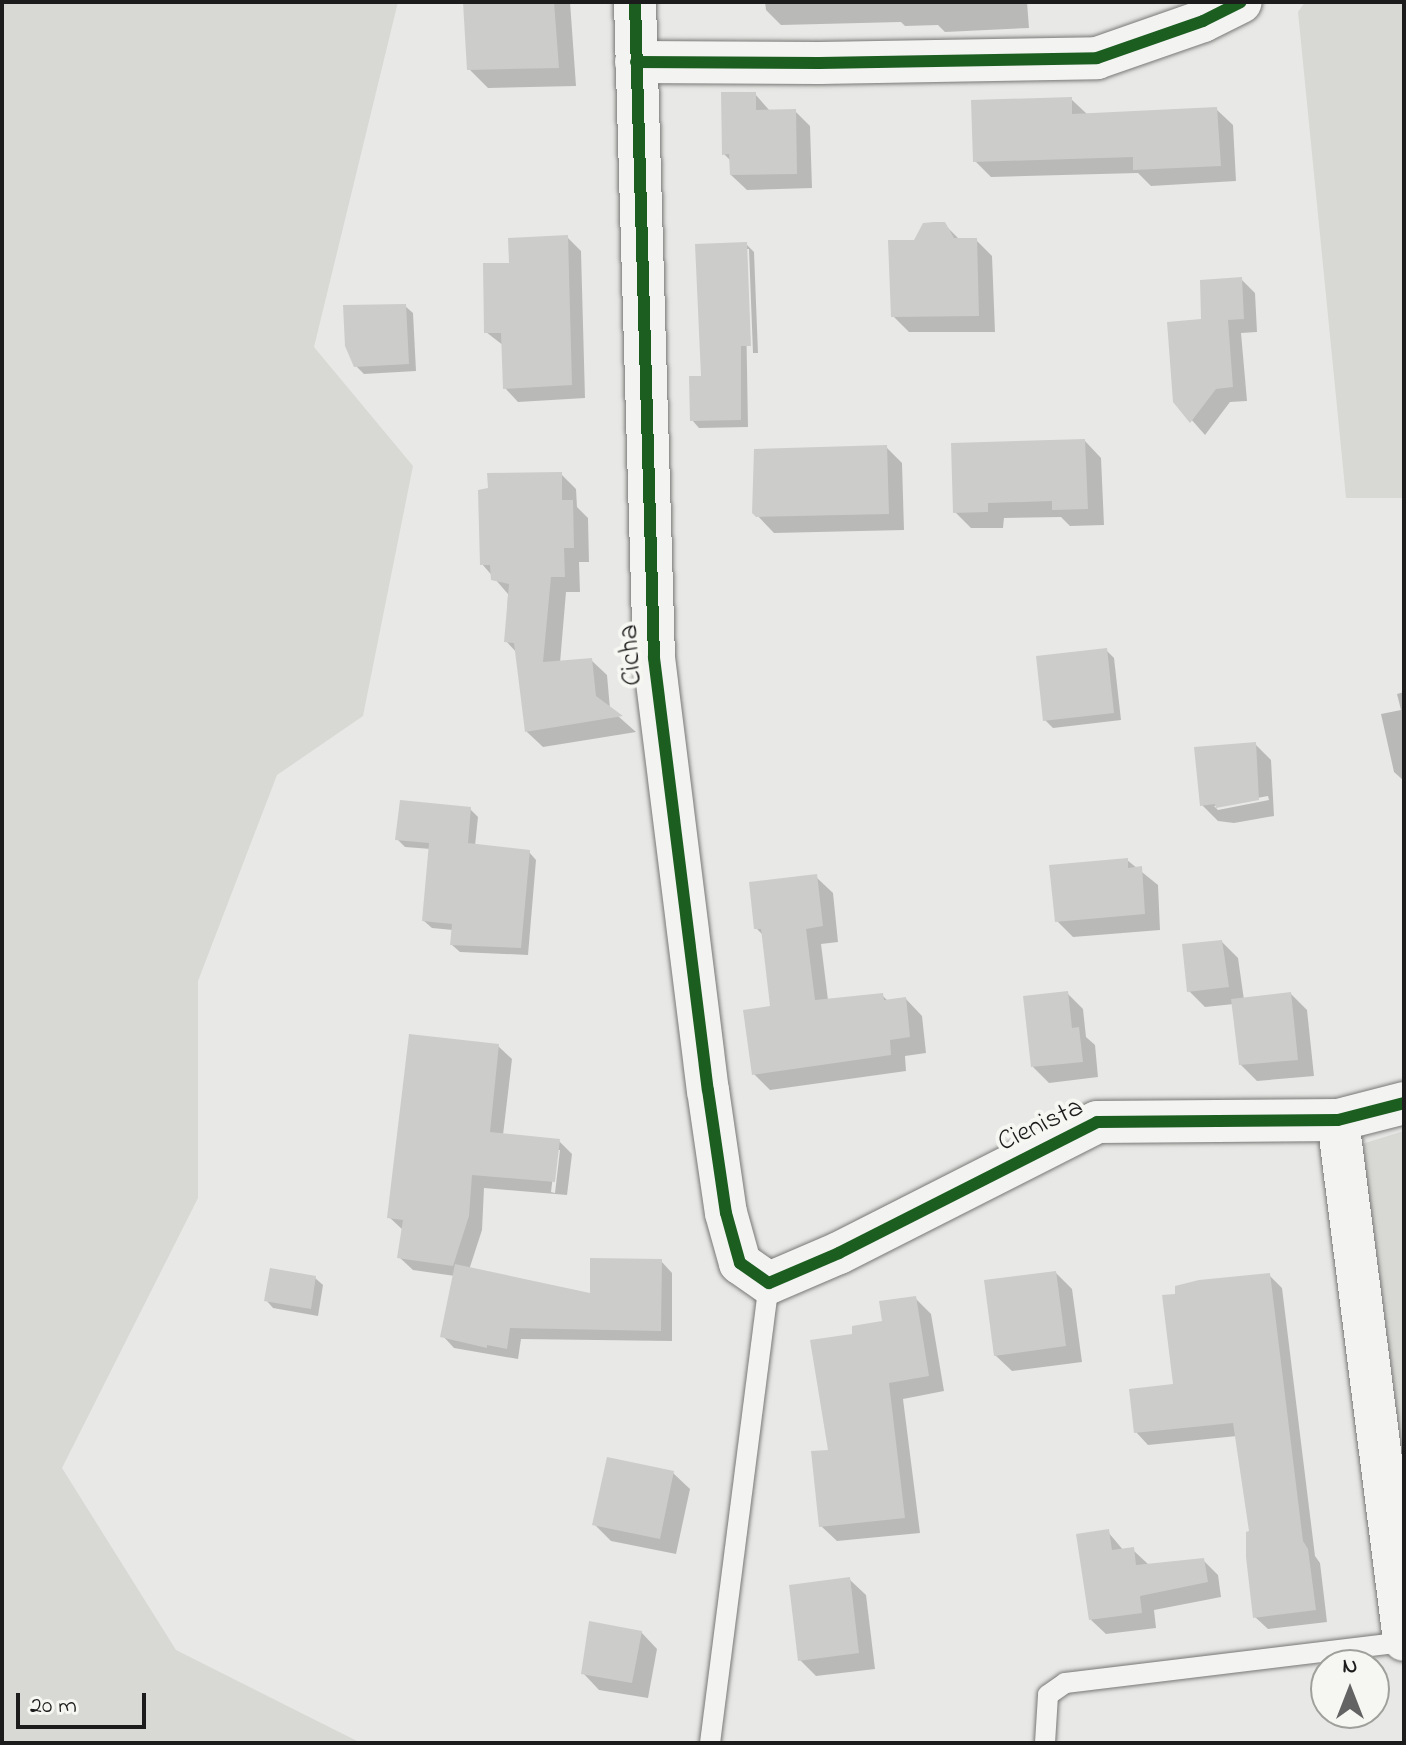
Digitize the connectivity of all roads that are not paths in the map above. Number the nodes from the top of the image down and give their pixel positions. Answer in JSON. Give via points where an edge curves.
{"nodes":[{"id":1,"x":635,"y":2,"type":"edge"},
{"id":2,"x":1241,"y":2,"type":"edge"},
{"id":3,"x":636,"y":62,"type":"junction"},
{"id":4,"x":1404,"y":1103,"type":"edge"},
{"id":5,"x":1338,"y":1120,"type":"junction"},
{"id":6,"x":769,"y":1283,"type":"junction"},
{"id":7,"x":1404,"y":1641,"type":"edge"},
{"id":8,"x":710,"y":1743,"type":"edge"},
{"id":9,"x":1045,"y":1743,"type":"edge"}],
"edges":[{"from":1,"to":3,"type":"street","name":"Cicha"},
{"from":2,"to":3,"type":"street","via":[[1097,58]]},
{"from":3,"to":6,"type":"street","name":"Cicha","via":[[654,658],[726,1213],[740,1263]]},
{"from":4,"to":5,"type":"street","name":"Cienista"},
{"from":5,"to":6,"type":"street","name":"Cienista","via":[[1097,1122]]},
{"from":5,"to":7,"type":"street"},
{"from":6,"to":8,"type":"lane"},
{"from":7,"to":9,"type":"lane","via":[[1065,1683],[1048,1695]]}]}
